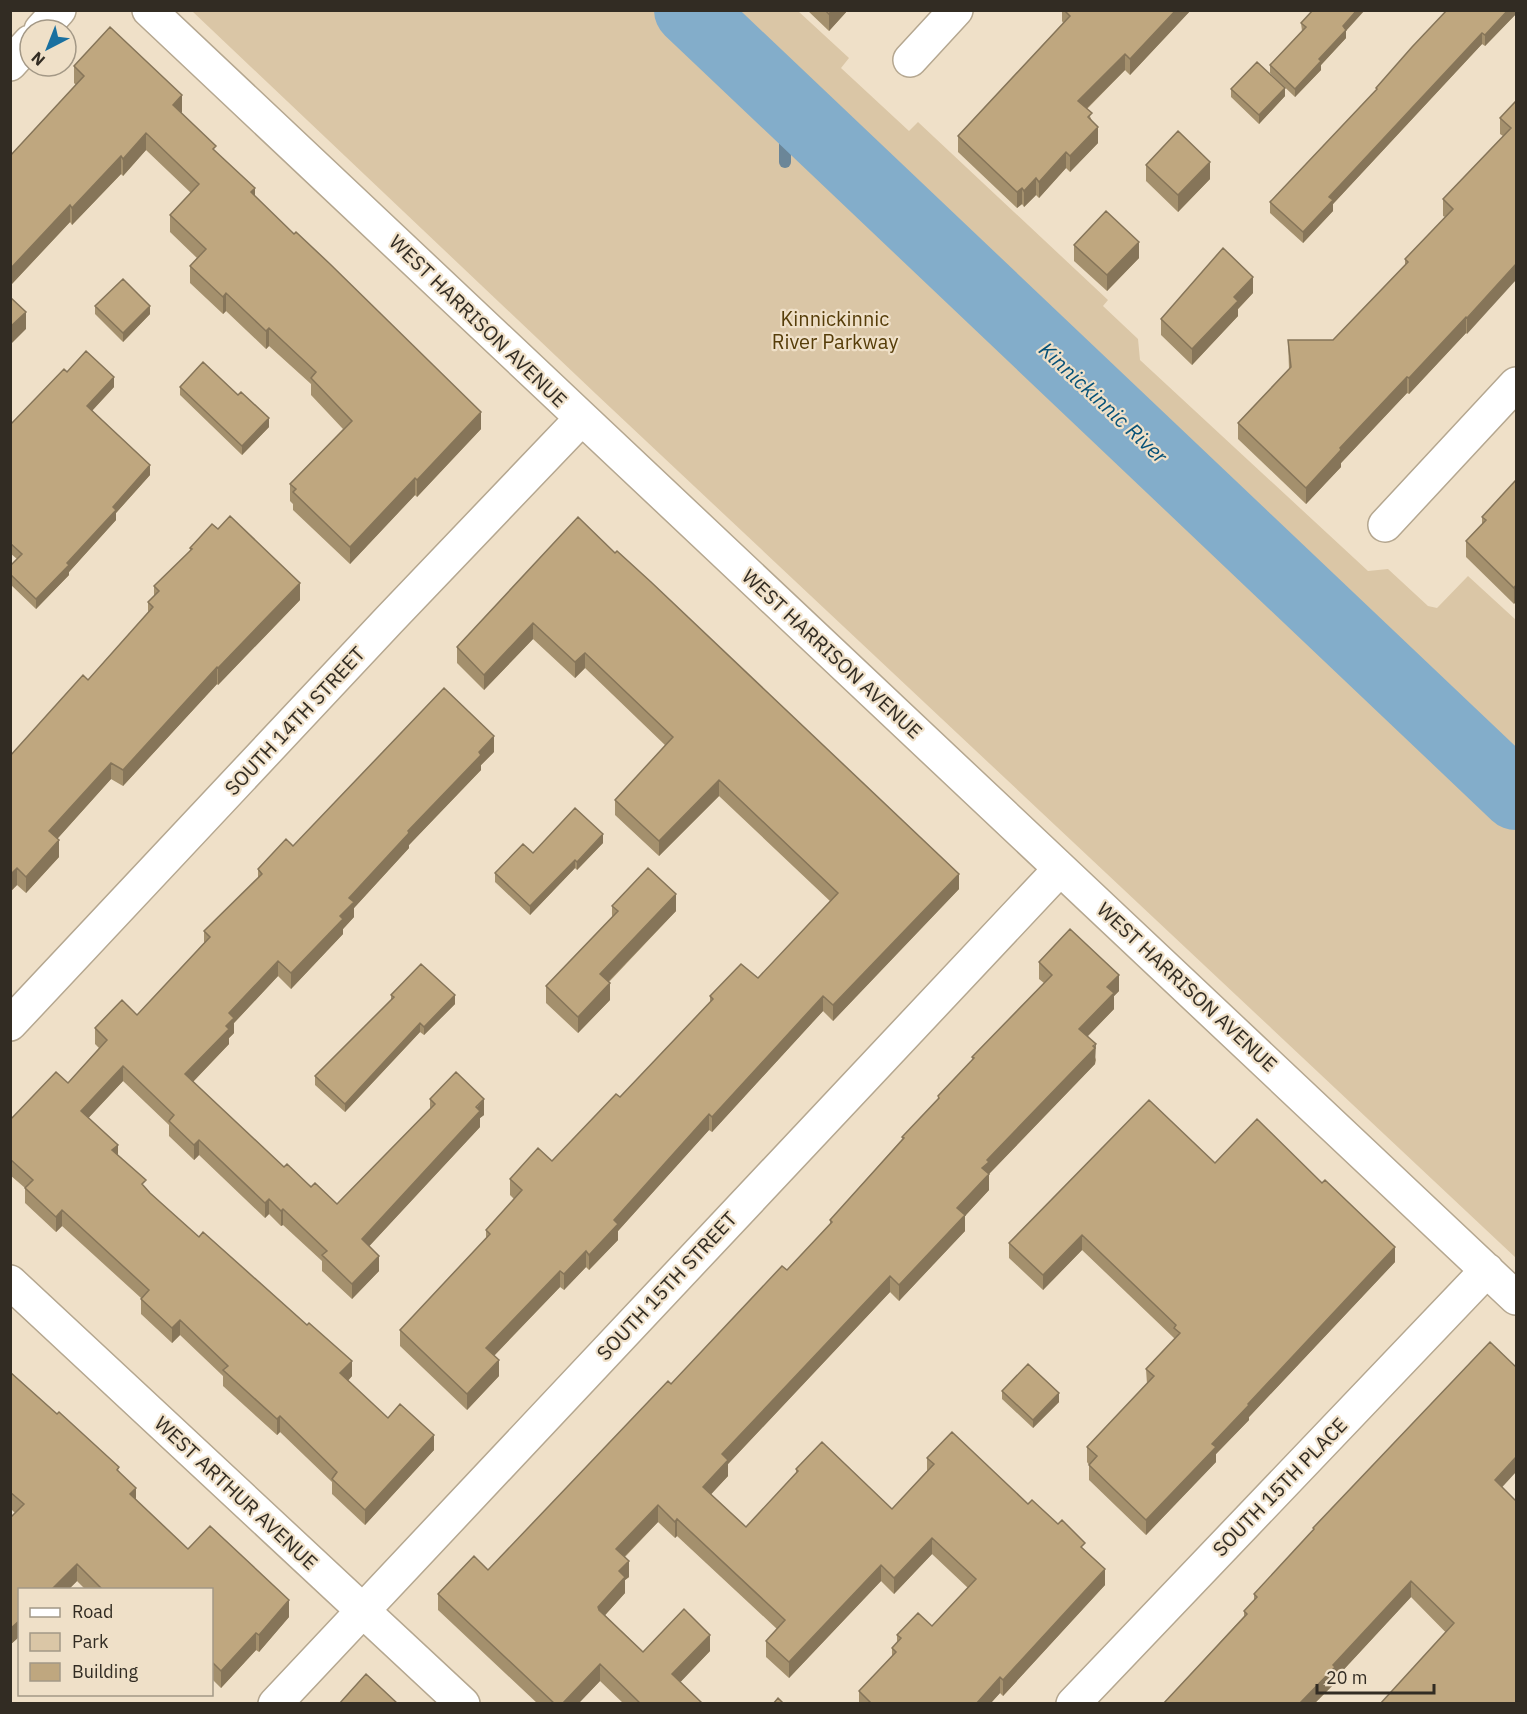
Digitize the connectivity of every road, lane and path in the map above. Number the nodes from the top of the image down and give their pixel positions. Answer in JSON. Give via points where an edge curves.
{"nodes":[{"id":1,"x":148,"y":10,"type":"edge"},
{"id":2,"x":956,"y":10,"type":"edge"},
{"id":3,"x":910,"y":60,"type":"dead end"},
{"id":4,"x":1516,"y":384,"type":"edge"},
{"id":5,"x":581,"y":419,"type":"junction"},
{"id":6,"x":1385,"y":525,"type":"dead end"},
{"id":7,"x":1060,"y":869,"type":"junction"},
{"id":8,"x":10,"y":1024,"type":"edge"},
{"id":9,"x":1487,"y":1270,"type":"junction"},
{"id":10,"x":10,"y":1282,"type":"edge"},
{"id":11,"x":1516,"y":1298,"type":"edge"},
{"id":12,"x":362,"y":1611,"type":"junction"},
{"id":13,"x":275,"y":1704,"type":"edge"},
{"id":14,"x":463,"y":1704,"type":"edge"},
{"id":15,"x":1073,"y":1704,"type":"edge"}],
"edges":[{"from":1,"to":5,"type":"street","name":"WEST HARRISON AVENUE"},
{"from":2,"to":3,"type":"street"},
{"from":4,"to":6,"type":"street"},
{"from":5,"to":7,"type":"street","name":"WEST HARRISON AVENUE"},
{"from":5,"to":8,"type":"street","name":"SOUTH 14TH STREET"},
{"from":7,"to":9,"type":"street","name":"WEST HARRISON AVENUE"},
{"from":7,"to":12,"type":"street","name":"SOUTH 15TH STREET"},
{"from":9,"to":11,"type":"street","name":"WEST HARRISON AVENUE"},
{"from":9,"to":15,"type":"street","name":"SOUTH 15TH PLACE"},
{"from":10,"to":12,"type":"street","name":"WEST ARTHUR AVENUE"},
{"from":12,"to":13,"type":"street","name":"SOUTH 15TH STREET"},
{"from":12,"to":14,"type":"street","name":"WEST ARTHUR AVENUE"}]}
